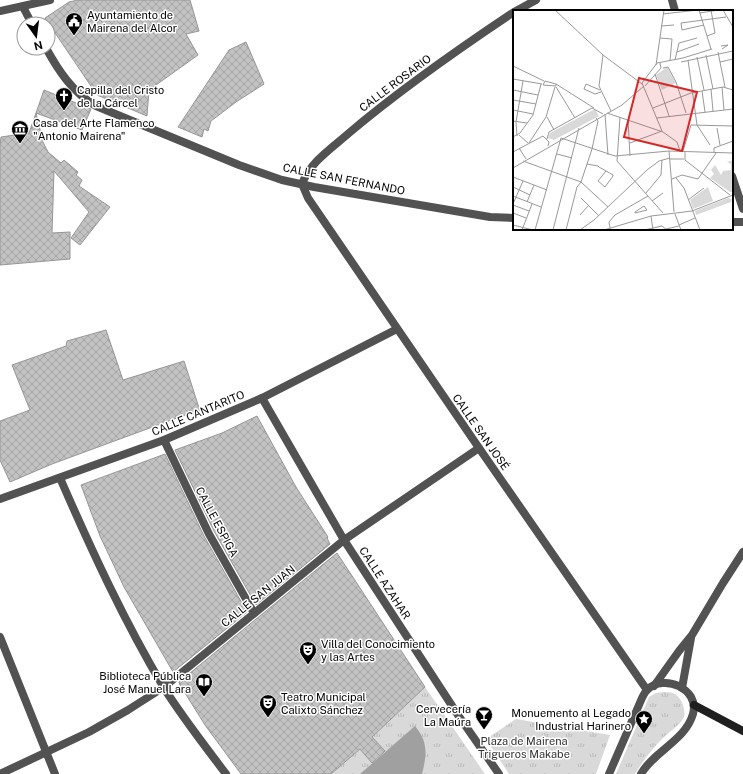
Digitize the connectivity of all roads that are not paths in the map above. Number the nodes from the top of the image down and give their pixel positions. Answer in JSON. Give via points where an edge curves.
{"nodes":[{"id":1,"x":50,"y":0,"type":"edge"},
{"id":2,"x":536,"y":0,"type":"edge"},
{"id":3,"x":672,"y":0,"type":"edge"},
{"id":4,"x":23,"y":7,"type":"junction"},
{"id":5,"x":518,"y":10,"type":"edge"},
{"id":6,"x":675,"y":10,"type":"edge"},
{"id":7,"x":0,"y":11,"type":"edge"},
{"id":8,"x":513,"y":13,"type":"edge"},
{"id":9,"x":28,"y":16,"type":"edge"},
{"id":10,"x":51,"y":56,"type":"edge"},
{"id":11,"x":733,"y":179,"type":"edge"},
{"id":12,"x":302,"y":184,"type":"junction"},
{"id":13,"x":743,"y":209,"type":"edge"},
{"id":14,"x":513,"y":218,"type":"edge"},
{"id":15,"x":397,"y":329,"type":"junction"},
{"id":16,"x":262,"y":398,"type":"junction"},
{"id":17,"x":164,"y":440,"type":"junction"},
{"id":18,"x":479,"y":448,"type":"junction"},
{"id":19,"x":60,"y":478,"type":"junction"},
{"id":20,"x":0,"y":499,"type":"edge"},
{"id":21,"x":344,"y":540,"type":"junction"},
{"id":22,"x":743,"y":552,"type":"edge"},
{"id":23,"x":254,"y":613,"type":"junction"},
{"id":24,"x":692,"y":635,"type":"junction"},
{"id":25,"x":0,"y":637,"type":"edge"},
{"id":26,"x":164,"y":687,"type":"junction"},
{"id":27,"x":650,"y":688,"type":"junction"},
{"id":28,"x":682,"y":688,"type":"junction"},
{"id":29,"x":694,"y":705,"type":"junction"},
{"id":30,"x":743,"y":731,"type":"edge"},
{"id":31,"x":46,"y":752,"type":"junction"},
{"id":32,"x":0,"y":774,"type":"edge"},
{"id":33,"x":55,"y":774,"type":"edge"},
{"id":34,"x":226,"y":774,"type":"edge"},
{"id":35,"x":498,"y":774,"type":"edge"},
{"id":36,"x":609,"y":774,"type":"edge"},
{"id":37,"x":641,"y":774,"type":"edge"}],
"edges":[{"from":1,"to":4,"type":"street"},
{"from":2,"to":5,"type":"street","name":"CALLE ROSARIO"},
{"from":3,"to":6,"type":"street"},
{"from":4,"to":7,"type":"street"},
{"from":4,"to":9,"type":"street"},
{"from":8,"to":12,"type":"street","name":"CALLE ROSARIO","via":[[374,112],[310,168]]},
{"from":10,"to":12,"type":"street","name":"CALLE SAN FERNANDO","via":[[77,93],[96,106],[239,165]]},
{"from":11,"to":13,"type":"street"},
{"from":12,"to":14,"type":"street","name":"CALLE SAN FERNANDO","via":[[490,217]]},
{"from":12,"to":15,"type":"street","name":"CALLE SAN JOSÉ","via":[[308,198]]},
{"from":15,"to":16,"type":"street","name":"CALLE CANTARITO"},
{"from":15,"to":18,"type":"street","name":"CALLE SAN JOSÉ"},
{"from":16,"to":17,"type":"street","name":"CALLE CANTARITO"},
{"from":16,"to":21,"type":"street","name":"CALLE AZAHAR"},
{"from":17,"to":19,"type":"street","name":"CALLE CANTARITO"},
{"from":17,"to":23,"type":"street","name":"CALLE ESPIGA","via":[[209,534]]},
{"from":18,"to":21,"type":"street","name":"CALLE SAN JUAN"},
{"from":18,"to":27,"type":"street","name":"CALLE SAN JOSÉ"},
{"from":19,"to":20,"type":"street","name":"CALLE CANTARITO"},
{"from":19,"to":26,"type":"street","via":[[93,554]]},
{"from":21,"to":23,"type":"street","name":"CALLE SAN JUAN"},
{"from":21,"to":35,"type":"street","name":"CALLE AZAHAR"},
{"from":22,"to":24,"type":"street"},
{"from":23,"to":26,"type":"street","name":"CALLE SAN JUAN"},
{"from":24,"to":27,"type":"street"},
{"from":24,"to":28,"type":"street"},
{"from":25,"to":31,"type":"street"},
{"from":26,"to":31,"type":"street","name":"CALLE SAN JUAN","via":[[89,732]]},
{"from":26,"to":34,"type":"street"},
{"from":27,"to":28,"type":"street","via":[[666,683]]},
{"from":27,"to":36,"type":"street","via":[[642,698]]},
{"from":28,"to":29,"type":"street","via":[[688,692]]},
{"from":29,"to":30,"type":"main road"},
{"from":29,"to":37,"type":"street","via":[[684,731],[650,761]]},
{"from":31,"to":32,"type":"street","name":"CALLE SAN JUAN"},
{"from":31,"to":33,"type":"street"}]}
